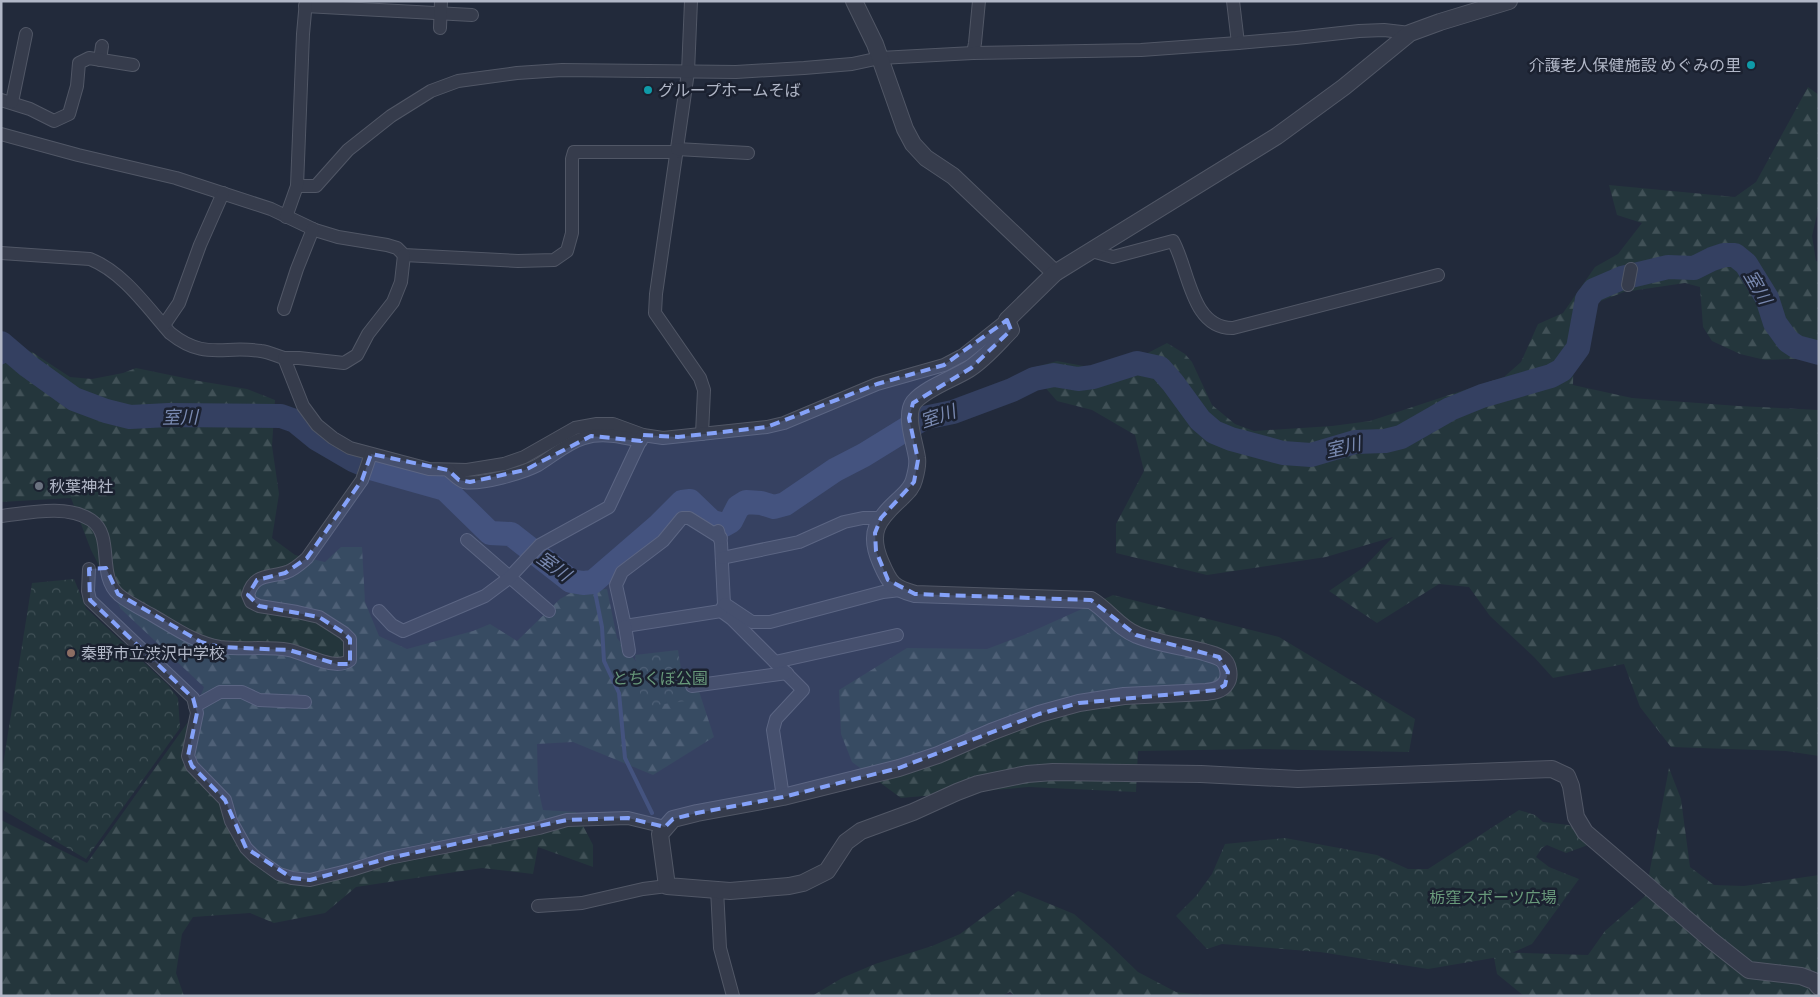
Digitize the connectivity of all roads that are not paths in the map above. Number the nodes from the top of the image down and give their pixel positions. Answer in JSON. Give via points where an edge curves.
{"nodes":[{"id":1,"x":691,"y":1,"type":"edge"},
{"id":2,"x":854,"y":1,"type":"edge"},
{"id":3,"x":979,"y":1,"type":"edge"},
{"id":4,"x":1233,"y":1,"type":"edge"},
{"id":5,"x":1509,"y":1,"type":"edge"},
{"id":6,"x":306,"y":4,"type":"edge"},
{"id":7,"x":1489,"y":4,"type":"edge"},
{"id":8,"x":441,"y":7,"type":"edge"},
{"id":9,"x":472,"y":15,"type":"dead end"},
{"id":10,"x":440,"y":28,"type":"dead end"},
{"id":11,"x":1410,"y":33,"type":"junction"},
{"id":12,"x":26,"y":34,"type":"dead end"},
{"id":13,"x":1238,"y":43,"type":"junction"},
{"id":14,"x":102,"y":46,"type":"dead end"},
{"id":15,"x":973,"y":53,"type":"junction"},
{"id":16,"x":880,"y":58,"type":"junction"},
{"id":17,"x":100,"y":60,"type":"junction"},
{"id":18,"x":133,"y":65,"type":"dead end"},
{"id":19,"x":688,"y":72,"type":"junction"},
{"id":20,"x":7,"y":101,"type":"edge"},
{"id":21,"x":1,"y":134,"type":"edge"},
{"id":22,"x":677,"y":150,"type":"junction"},
{"id":23,"x":748,"y":153,"type":"dead end"},
{"id":24,"x":297,"y":186,"type":"junction"},
{"id":25,"x":223,"y":193,"type":"junction"},
{"id":26,"x":286,"y":217,"type":"junction"},
{"id":27,"x":313,"y":229,"type":"junction"},
{"id":28,"x":1092,"y":251,"type":"junction"},
{"id":29,"x":1,"y":253,"type":"edge"},
{"id":30,"x":404,"y":255,"type":"junction"},
{"id":31,"x":1631,"y":269,"type":"dead end"},
{"id":32,"x":1055,"y":273,"type":"junction"},
{"id":33,"x":1438,"y":276,"type":"dead end"},
{"id":34,"x":1628,"y":285,"type":"dead end"},
{"id":35,"x":284,"y":309,"type":"dead end"},
{"id":36,"x":1007,"y":320,"type":"junction"},
{"id":37,"x":164,"y":325,"type":"junction"},
{"id":38,"x":284,"y":358,"type":"junction"},
{"id":39,"x":702,"y":434,"type":"junction"},
{"id":40,"x":642,"y":438,"type":"junction"},
{"id":41,"x":370,"y":457,"type":"junction"},
{"id":42,"x":1,"y":516,"type":"edge"},
{"id":43,"x":881,"y":518,"type":"junction"},
{"id":44,"x":467,"y":540,"type":"dead end"},
{"id":45,"x":722,"y":558,"type":"junction"},
{"id":46,"x":106,"y":568,"type":"junction"},
{"id":47,"x":509,"y":578,"type":"junction"},
{"id":48,"x":900,"y":590,"type":"junction"},
{"id":49,"x":723,"y":608,"type":"junction"},
{"id":50,"x":379,"y":611,"type":"dead end"},
{"id":51,"x":549,"y":611,"type":"dead end"},
{"id":52,"x":624,"y":626,"type":"junction"},
{"id":53,"x":897,"y":635,"type":"dead end"},
{"id":54,"x":629,"y":651,"type":"dead end"},
{"id":55,"x":776,"y":662,"type":"junction"},
{"id":56,"x":787,"y":673,"type":"junction"},
{"id":57,"x":692,"y":686,"type":"dead end"},
{"id":58,"x":305,"y":702,"type":"dead end"},
{"id":59,"x":195,"y":706,"type":"junction"},
{"id":60,"x":782,"y":797,"type":"junction"},
{"id":61,"x":665,"y":827,"type":"junction"},
{"id":62,"x":667,"y":886,"type":"junction"},
{"id":63,"x":717,"y":889,"type":"junction"},
{"id":64,"x":538,"y":906,"type":"dead end"},
{"id":65,"x":1819,"y":987,"type":"edge"},
{"id":66,"x":733,"y":996,"type":"edge"}],
"edges":[{"from":1,"to":19,"type":"street"},
{"from":2,"to":16,"type":"street"},
{"from":3,"to":15,"type":"street"},
{"from":4,"to":13,"type":"street"},
{"from":5,"to":7,"type":"street"},
{"from":6,"to":8,"type":"street"},
{"from":6,"to":24,"type":"street"},
{"from":7,"to":11,"type":"street"},
{"from":8,"to":9,"type":"street","via":[[447,15]]},
{"from":8,"to":10,"type":"street"},
{"from":11,"to":13,"type":"street","via":[[1359,30]]},
{"from":11,"to":28,"type":"street","via":[[1277,136]]},
{"from":12,"to":20,"type":"street"},
{"from":13,"to":15,"type":"street","via":[[1141,50]]},
{"from":14,"to":17,"type":"street"},
{"from":15,"to":16,"type":"street"},
{"from":16,"to":19,"type":"street","via":[[804,68]]},
{"from":16,"to":32,"type":"street","via":[[913,144],[926,158],[954,176]]},
{"from":17,"to":18,"type":"street"},
{"from":17,"to":20,"type":"street","via":[[89,58],[80,63],[69,114],[54,121]]},
{"from":19,"to":22,"type":"street"},
{"from":19,"to":24,"type":"street","via":[[562,70],[458,81],[431,91],[391,116],[348,150],[316,186]]},
{"from":21,"to":25,"type":"street"},
{"from":22,"to":23,"type":"street"},
{"from":22,"to":30,"type":"street","via":[[574,152],[572,233],[567,251],[554,260]]},
{"from":22,"to":39,"type":"street","via":[[655,313],[700,378],[704,390]]},
{"from":24,"to":26,"type":"street"},
{"from":25,"to":26,"type":"street"},
{"from":25,"to":37,"type":"street","via":[[179,303]]},
{"from":26,"to":27,"type":"street"},
{"from":27,"to":30,"type":"street","via":[[397,248]]},
{"from":27,"to":35,"type":"street"},
{"from":28,"to":32,"type":"street"},
{"from":28,"to":33,"type":"street","via":[[1113,257],[1173,241],[1201,311],[1213,324],[1222,328],[1233,328]]},
{"from":29,"to":37,"type":"street","via":[[90,259],[102,264],[114,271]]},
{"from":30,"to":38,"type":"street","via":[[401,282],[393,302],[368,334],[357,355],[344,363]]},
{"from":31,"to":34,"type":"street"},
{"from":32,"to":36,"type":"street"},
{"from":36,"to":39,"type":"street","via":[[963,355],[944,365],[877,384],[784,423]]},
{"from":36,"to":43,"type":"street","via":[[1011,330],[994,348],[971,368],[913,403],[909,418],[918,460],[914,482]]},
{"from":37,"to":38,"type":"street","via":[[179,340],[202,351],[261,351]]},
{"from":38,"to":41,"type":"street","via":[[303,406],[317,425],[333,438]]},
{"from":39,"to":40,"type":"street"},
{"from":40,"to":41,"type":"street","via":[[613,424],[575,428],[524,457],[467,470],[429,468]]},
{"from":40,"to":47,"type":"street","via":[[608,507],[540,544]]},
{"from":41,"to":46,"type":"street","via":[[362,480],[307,558],[285,573],[257,580],[250,586],[248,595],[251,602],[259,606],[319,617],[344,633],[350,639],[351,650],[350,660],[345,664],[289,650],[220,647],[201,642],[118,594],[111,586]]},
{"from":42,"to":46,"type":"street","via":[[63,510],[81,515],[100,531]]},
{"from":43,"to":45,"type":"street","via":[[844,522],[799,542]]},
{"from":43,"to":48,"type":"street","via":[[875,533],[876,551],[888,580]]},
{"from":44,"to":47,"type":"street"},
{"from":45,"to":49,"type":"street"},
{"from":45,"to":52,"type":"street","via":[[720,535],[689,518],[682,518],[662,541],[622,572],[616,585]]},
{"from":46,"to":59,"type":"street","via":[[84,569],[90,600],[193,698]]},
{"from":47,"to":50,"type":"street","via":[[485,596],[403,632]]},
{"from":47,"to":51,"type":"street"},
{"from":48,"to":49,"type":"street","via":[[770,622],[752,622]]},
{"from":48,"to":60,"type":"street","via":[[915,594],[1091,600],[1136,635],[1219,657],[1227,664],[1228,680],[1225,685],[1211,691],[1124,696],[1079,703],[1038,714],[899,768]]},
{"from":49,"to":52,"type":"street"},
{"from":49,"to":55,"type":"street"},
{"from":52,"to":54,"type":"street"},
{"from":53,"to":55,"type":"street"},
{"from":55,"to":56,"type":"street"},
{"from":56,"to":57,"type":"street"},
{"from":56,"to":60,"type":"street","via":[[803,690],[776,719],[772,730]]},
{"from":58,"to":59,"type":"street","via":[[259,700],[242,692],[220,692]]},
{"from":59,"to":61,"type":"street","via":[[197,713],[188,756],[192,766],[225,800],[231,821],[246,848],[279,874],[292,878],[310,880],[389,858],[567,820],[628,818]]},
{"from":60,"to":61,"type":"street","via":[[673,819]]},
{"from":61,"to":62,"type":"street","via":[[660,834]]},
{"from":62,"to":63,"type":"street"},
{"from":62,"to":64,"type":"street","via":[[582,903]]},
{"from":63,"to":65,"type":"street","via":[[730,891],[803,883],[826,871],[846,842],[861,831],[971,787],[1027,774],[1182,774],[1298,779],[1552,769],[1567,776],[1576,817],[1585,832],[1711,940],[1749,970],[1801,976]]},
{"from":63,"to":66,"type":"street","via":[[720,948]]}]}
